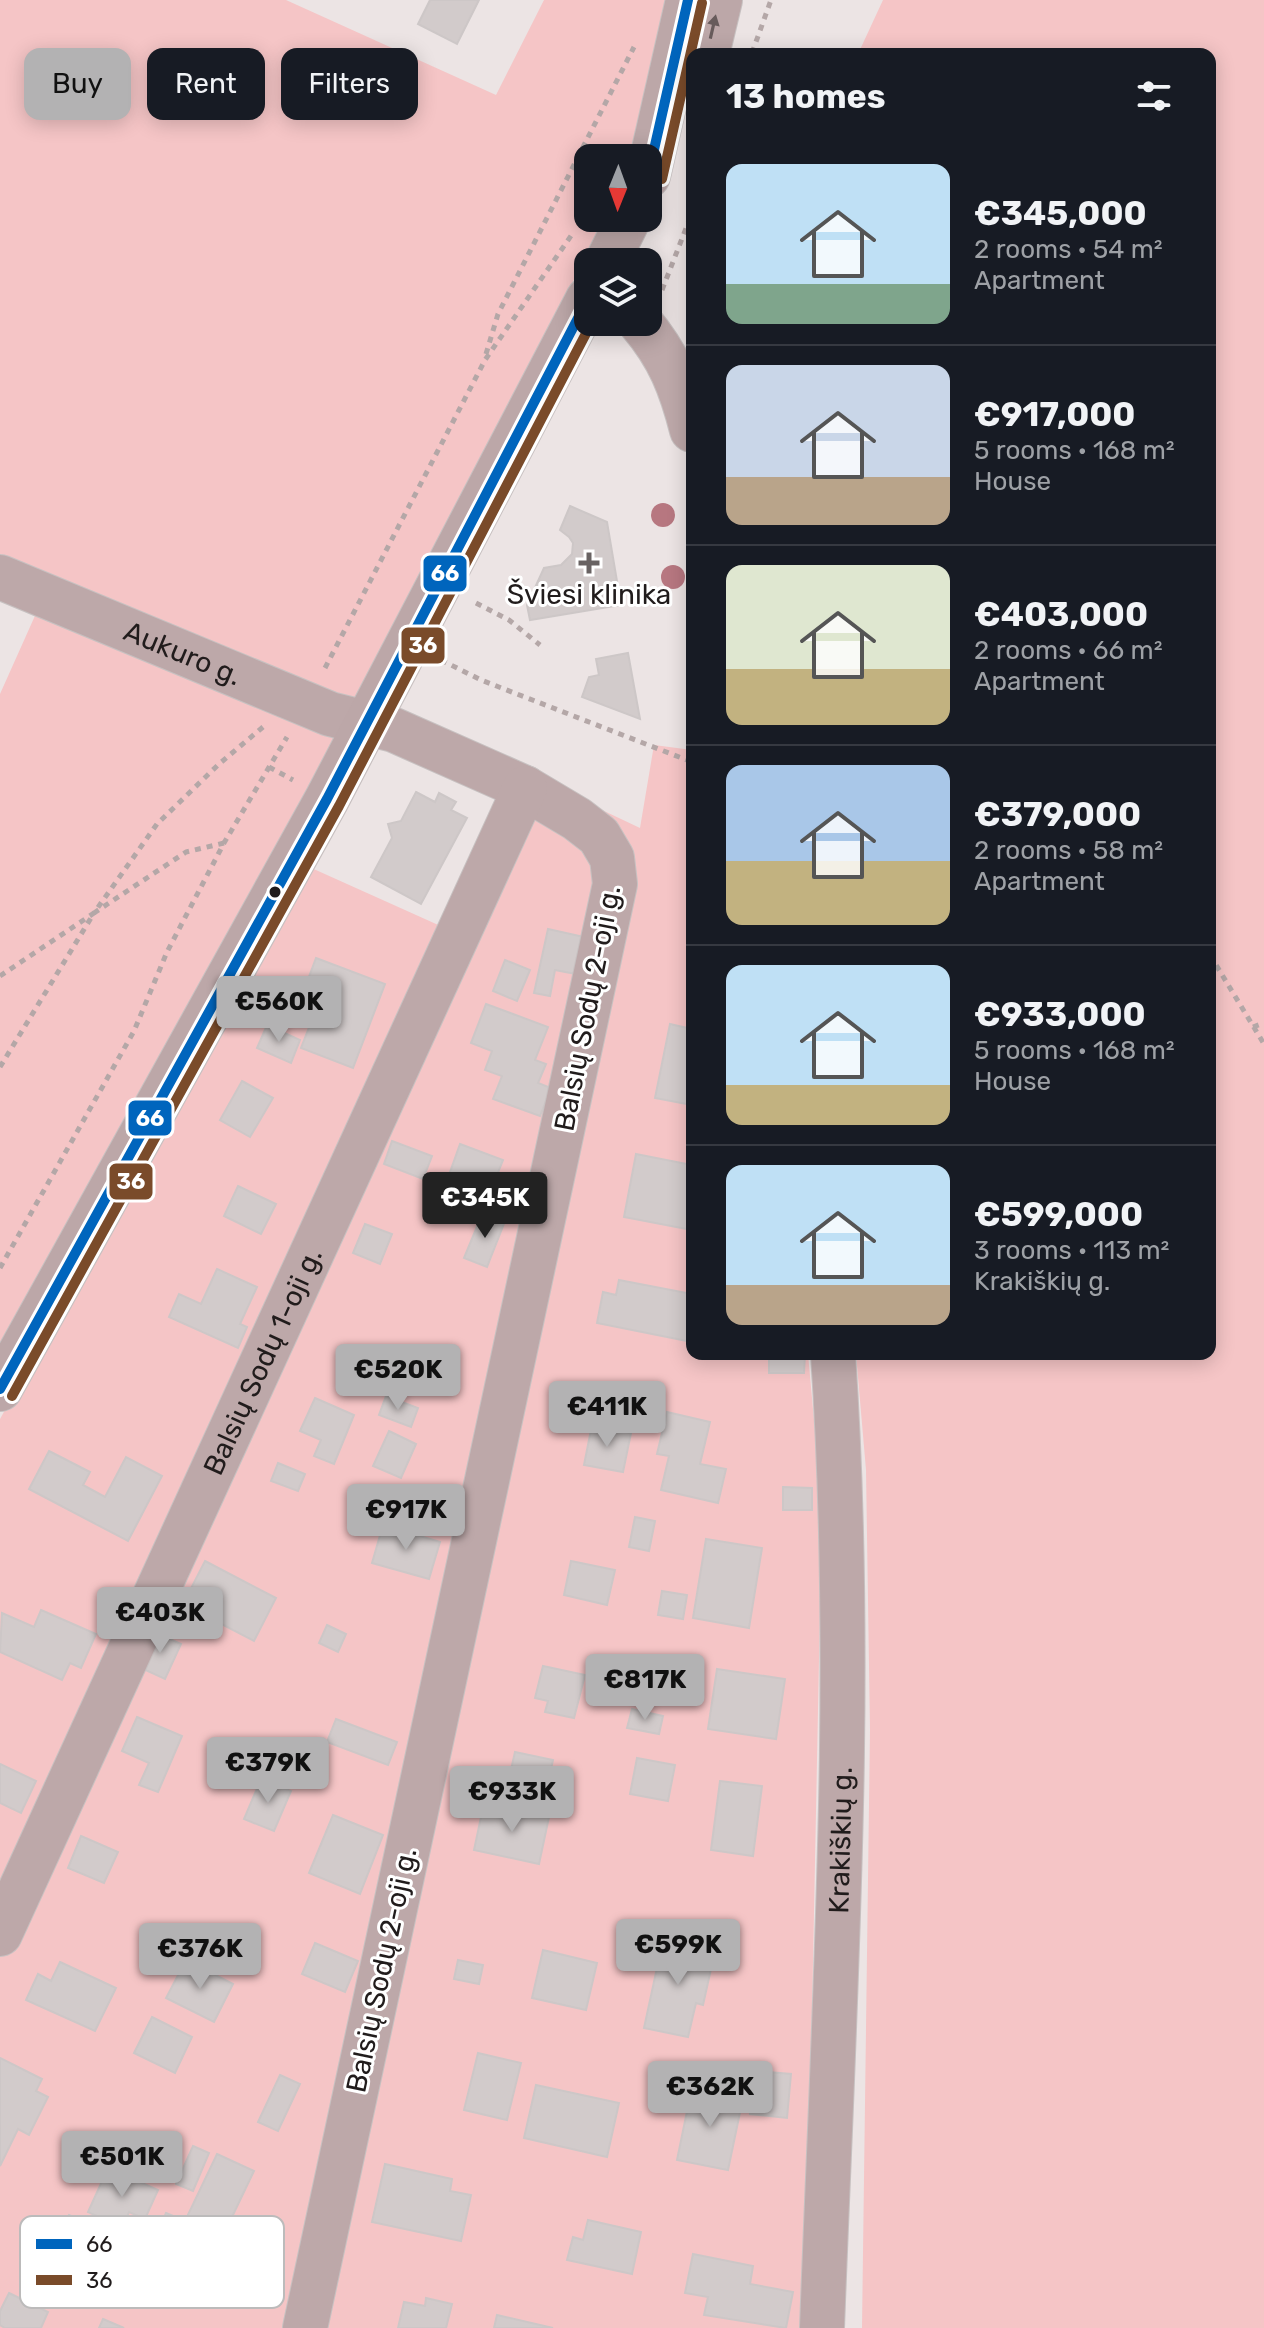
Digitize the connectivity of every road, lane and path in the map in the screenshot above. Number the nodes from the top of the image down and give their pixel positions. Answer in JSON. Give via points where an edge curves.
{"nodes":[{"id":1,"x":688,"y":0,"type":"edge"},
{"id":2,"x":720,"y":0,"type":"edge"},
{"id":3,"x":771,"y":0,"type":"edge"},
{"id":4,"x":642,"y":38,"type":"dead end"},
{"id":5,"x":708,"y":48,"type":"edge"},
{"id":6,"x":753,"y":48,"type":"edge"},
{"id":7,"x":686,"y":114,"type":"edge"},
{"id":8,"x":656,"y":144,"type":"edge"},
{"id":9,"x":662,"y":156,"type":"edge"},
{"id":10,"x":686,"y":227,"type":"edge"},
{"id":11,"x":574,"y":231,"type":"edge"},
{"id":12,"x":662,"y":281,"type":"edge"},
{"id":13,"x":574,"y":326,"type":"edge"},
{"id":14,"x":659,"y":336,"type":"edge"},
{"id":15,"x":485,"y":360,"type":"junction"},
{"id":16,"x":686,"y":407,"type":"edge"},
{"id":17,"x":0,"y":577,"type":"edge"},
{"id":18,"x":476,"y":603,"type":"dead end"},
{"id":19,"x":540,"y":645,"type":"dead end"},
{"id":20,"x":438,"y":658,"type":"dead end"},
{"id":21,"x":306,"y":704,"type":"junction"},
{"id":22,"x":367,"y":722,"type":"junction"},
{"id":23,"x":686,"y":760,"type":"edge"},
{"id":24,"x":525,"y":788,"type":"junction"},
{"id":25,"x":224,"y":843,"type":"junction"},
{"id":26,"x":94,"y":913,"type":"junction"},
{"id":27,"x":1216,"y":965,"type":"edge"},
{"id":28,"x":0,"y":976,"type":"edge"},
{"id":29,"x":1264,"y":1023,"type":"edge"},
{"id":30,"x":1253,"y":1027,"type":"junction"},
{"id":31,"x":1264,"y":1044,"type":"edge"},
{"id":32,"x":0,"y":1067,"type":"edge"},
{"id":33,"x":0,"y":1268,"type":"edge"},
{"id":34,"x":833,"y":1360,"type":"edge"},
{"id":35,"x":0,"y":1389,"type":"edge"},
{"id":36,"x":0,"y":1934,"type":"edge"},
{"id":37,"x":305,"y":2328,"type":"edge"},
{"id":38,"x":822,"y":2328,"type":"edge"}],
"edges":[{"from":1,"to":8,"type":"main road"},
{"from":5,"to":2,"type":"main road","one_way":true},
{"from":3,"to":6,"type":"path"},
{"from":4,"to":15,"type":"path","via":[[498,314]]},
{"from":7,"to":9,"type":"main road"},
{"from":10,"to":12,"type":"path"},
{"from":11,"to":15,"type":"path"},
{"from":13,"to":22,"type":"main road"},
{"from":14,"to":16,"type":"street"},
{"from":15,"to":21,"type":"path"},
{"from":17,"to":21,"type":"street","name":"Aukuro g."},
{"from":18,"to":19,"type":"path"},
{"from":20,"to":23,"type":"path","via":[[481,680]]},
{"from":21,"to":22,"type":"street","name":"Aukuro g."},
{"from":21,"to":25,"type":"path"},
{"from":21,"to":26,"type":"path","via":[[263,727],[157,824]]},
{"from":22,"to":24,"type":"street","name":"Balsių Sodų 2-oji g."},
{"from":22,"to":35,"type":"main road"},
{"from":24,"to":36,"type":"street","name":"Balsių Sodų 1-oji g."},
{"from":24,"to":37,"type":"street","name":"Balsių Sodų 2-oji g.","via":[[599,836],[612,858],[615,884]]},
{"from":25,"to":26,"type":"path","via":[[186,852]]},
{"from":25,"to":33,"type":"path","via":[[167,952],[134,1031]]},
{"from":26,"to":28,"type":"path"},
{"from":26,"to":32,"type":"path"},
{"from":27,"to":30,"type":"path"},
{"from":29,"to":30,"type":"path"},
{"from":30,"to":31,"type":"path"},
{"from":34,"to":38,"type":"street","name":"Krakiškių g.","via":[[844,1656]]}]}
